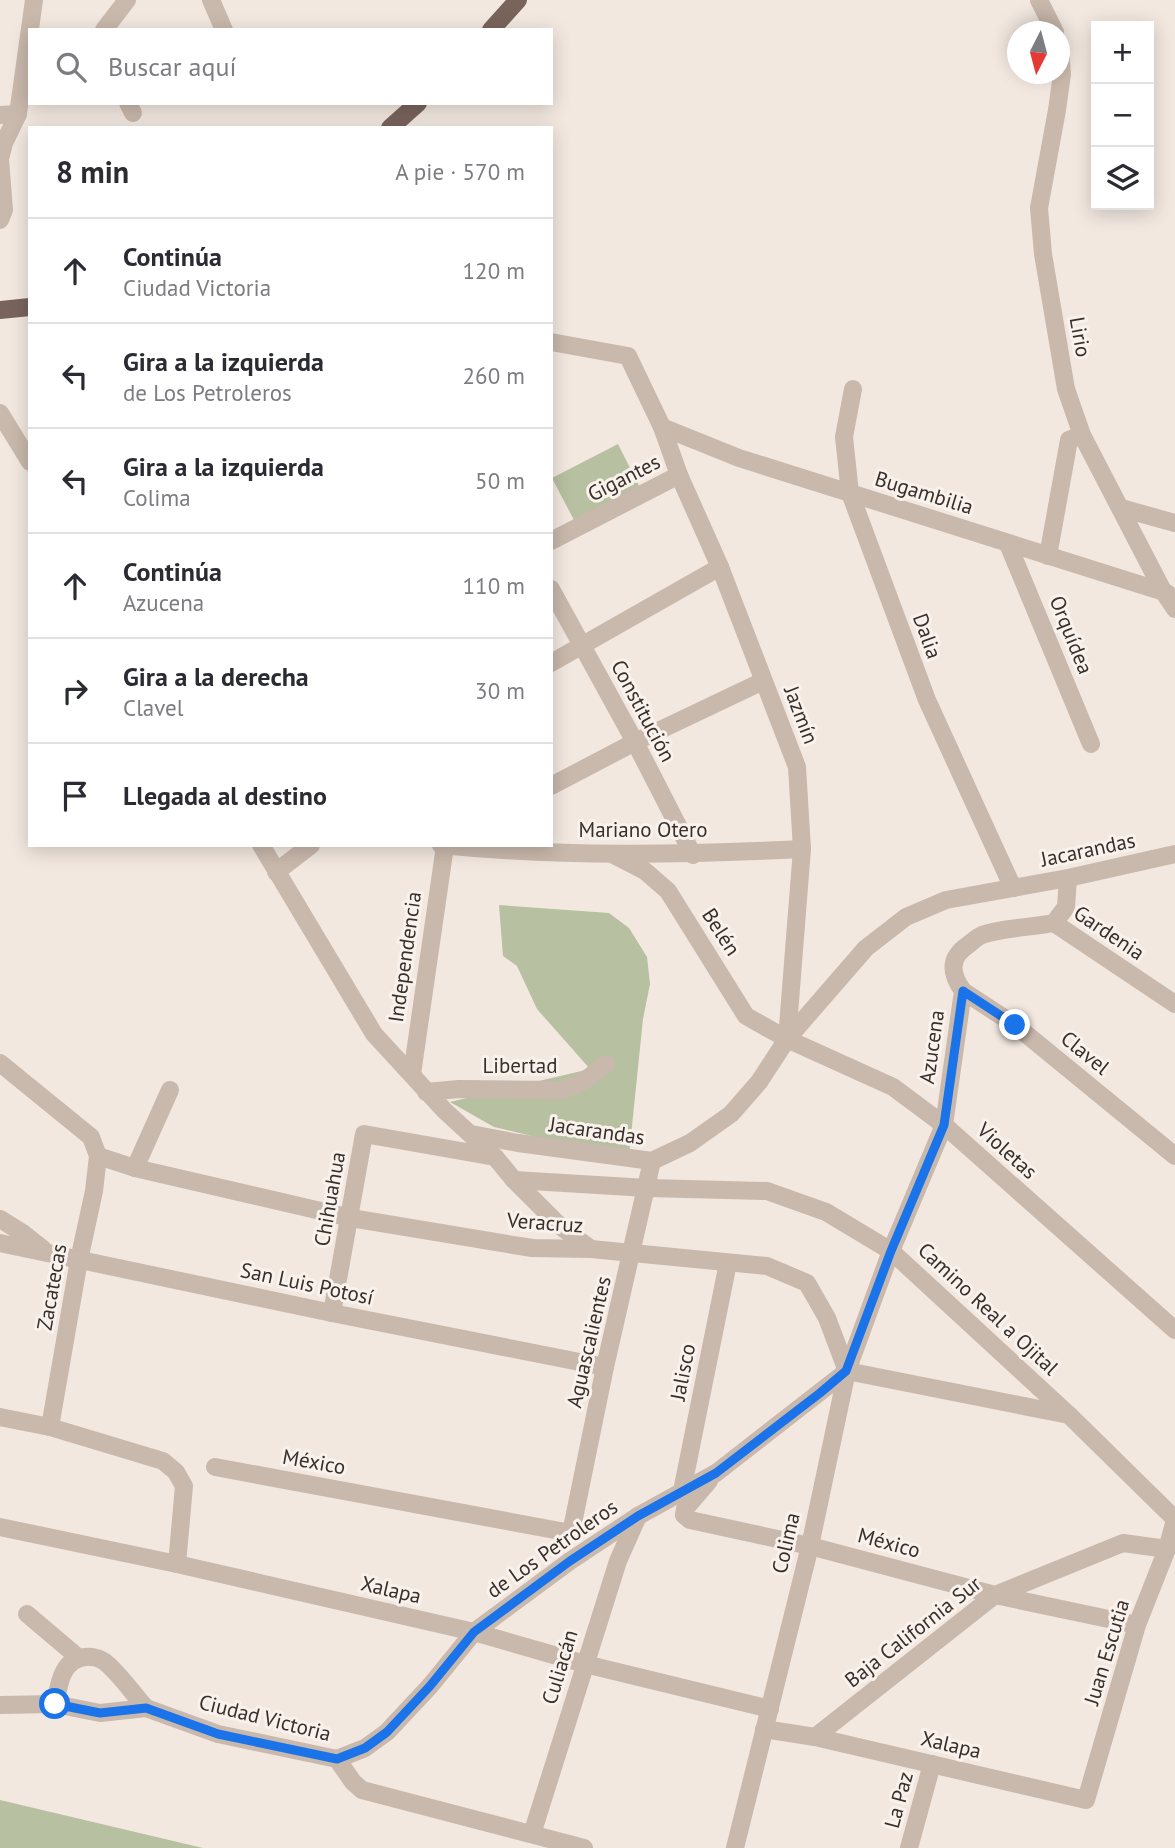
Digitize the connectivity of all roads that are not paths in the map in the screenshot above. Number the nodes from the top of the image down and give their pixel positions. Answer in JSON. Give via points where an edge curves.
{"nodes":[{"id":1,"x":34,"y":0,"type":"edge"},
{"id":2,"x":127,"y":0,"type":"edge"},
{"id":3,"x":211,"y":0,"type":"edge"},
{"id":4,"x":519,"y":0,"type":"edge"},
{"id":5,"x":1040,"y":0,"type":"edge"},
{"id":6,"x":1050,"y":21,"type":"edge"},
{"id":7,"x":31,"y":28,"type":"edge"},
{"id":8,"x":106,"y":28,"type":"edge"},
{"id":9,"x":223,"y":28,"type":"edge"},
{"id":10,"x":493,"y":28,"type":"edge"},
{"id":11,"x":28,"y":65,"type":"edge"},
{"id":12,"x":1061,"y":84,"type":"edge"},
{"id":13,"x":416,"y":105,"type":"edge"},
{"id":14,"x":24,"y":109,"type":"edge"},
{"id":15,"x":0,"y":115,"type":"edge"},
{"id":16,"x":392,"y":126,"type":"edge"},
{"id":17,"x":0,"y":220,"type":"edge"},
{"id":18,"x":28,"y":307,"type":"edge"},
{"id":19,"x":0,"y":310,"type":"edge"},
{"id":20,"x":553,"y":342,"type":"edge"},
{"id":21,"x":853,"y":389,"type":"dead end"},
{"id":22,"x":0,"y":413,"type":"edge"},
{"id":23,"x":662,"y":427,"type":"junction"},
{"id":24,"x":1082,"y":435,"type":"junction"},
{"id":25,"x":28,"y":459,"type":"edge"},
{"id":26,"x":679,"y":475,"type":"junction"},
{"id":27,"x":850,"y":493,"type":"junction"},
{"id":28,"x":1121,"y":508,"type":"junction"},
{"id":29,"x":1175,"y":523,"type":"edge"},
{"id":30,"x":553,"y":540,"type":"edge"},
{"id":31,"x":1008,"y":544,"type":"junction"},
{"id":32,"x":1048,"y":556,"type":"junction"},
{"id":33,"x":720,"y":567,"type":"junction"},
{"id":34,"x":553,"y":593,"type":"edge"},
{"id":35,"x":1169,"y":593,"type":"edge"},
{"id":36,"x":1175,"y":608,"type":"edge"},
{"id":37,"x":581,"y":645,"type":"junction"},
{"id":38,"x":553,"y":662,"type":"edge"},
{"id":39,"x":764,"y":681,"type":"junction"},
{"id":40,"x":635,"y":742,"type":"junction"},
{"id":41,"x":1091,"y":744,"type":"dead end"},
{"id":42,"x":553,"y":785,"type":"edge"},
{"id":43,"x":262,"y":847,"type":"edge"},
{"id":44,"x":308,"y":847,"type":"edge"},
{"id":45,"x":443,"y":847,"type":"edge"},
{"id":46,"x":484,"y":847,"type":"edge"},
{"id":47,"x":802,"y":849,"type":"junction"},
{"id":48,"x":612,"y":854,"type":"junction"},
{"id":49,"x":1175,"y":854,"type":"edge"},
{"id":50,"x":693,"y":855,"type":"junction"},
{"id":51,"x":276,"y":872,"type":"junction"},
{"id":52,"x":1068,"y":878,"type":"junction"},
{"id":53,"x":1013,"y":888,"type":"junction"},
{"id":54,"x":1054,"y":923,"type":"junction"},
{"id":55,"x":963,"y":991,"type":"junction"},
{"id":56,"x":1175,"y":1004,"type":"edge"},
{"id":57,"x":788,"y":1039,"type":"junction"},
{"id":58,"x":0,"y":1063,"type":"edge"},
{"id":59,"x":606,"y":1063,"type":"dead end"},
{"id":60,"x":412,"y":1074,"type":"junction"},
{"id":61,"x":170,"y":1090,"type":"dead end"},
{"id":62,"x":426,"y":1092,"type":"junction"},
{"id":63,"x":944,"y":1125,"type":"junction"},
{"id":64,"x":471,"y":1134,"type":"junction"},
{"id":65,"x":99,"y":1156,"type":"junction"},
{"id":66,"x":1175,"y":1156,"type":"edge"},
{"id":67,"x":495,"y":1157,"type":"junction"},
{"id":68,"x":652,"y":1161,"type":"junction"},
{"id":69,"x":135,"y":1168,"type":"junction"},
{"id":70,"x":514,"y":1180,"type":"junction"},
{"id":71,"x":647,"y":1188,"type":"junction"},
{"id":72,"x":351,"y":1218,"type":"junction"},
{"id":73,"x":0,"y":1219,"type":"edge"},
{"id":74,"x":0,"y":1242,"type":"edge"},
{"id":75,"x":591,"y":1249,"type":"junction"},
{"id":76,"x":891,"y":1251,"type":"junction"},
{"id":77,"x":46,"y":1252,"type":"junction"},
{"id":78,"x":632,"y":1254,"type":"junction"},
{"id":79,"x":79,"y":1260,"type":"junction"},
{"id":80,"x":728,"y":1263,"type":"junction"},
{"id":81,"x":332,"y":1313,"type":"junction"},
{"id":82,"x":1175,"y":1330,"type":"edge"},
{"id":83,"x":605,"y":1367,"type":"junction"},
{"id":84,"x":846,"y":1371,"type":"junction"},
{"id":85,"x":1069,"y":1415,"type":"junction"},
{"id":86,"x":0,"y":1417,"type":"edge"},
{"id":87,"x":50,"y":1427,"type":"junction"},
{"id":88,"x":215,"y":1467,"type":"dead end"},
{"id":89,"x":716,"y":1473,"type":"junction"},
{"id":90,"x":682,"y":1491,"type":"junction"},
{"id":91,"x":638,"y":1516,"type":"junction"},
{"id":92,"x":1175,"y":1519,"type":"edge"},
{"id":93,"x":0,"y":1527,"type":"edge"},
{"id":94,"x":571,"y":1532,"type":"joint"},
{"id":95,"x":810,"y":1546,"type":"junction"},
{"id":96,"x":1167,"y":1549,"type":"junction"},
{"id":97,"x":177,"y":1564,"type":"junction"},
{"id":98,"x":995,"y":1595,"type":"junction"},
{"id":99,"x":27,"y":1614,"type":"dead end"},
{"id":100,"x":1137,"y":1625,"type":"junction"},
{"id":101,"x":474,"y":1632,"type":"junction"},
{"id":102,"x":79,"y":1658,"type":"junction"},
{"id":103,"x":585,"y":1664,"type":"junction"},
{"id":104,"x":55,"y":1704,"type":"junction"},
{"id":105,"x":0,"y":1705,"type":"edge"},
{"id":106,"x":146,"y":1708,"type":"junction"},
{"id":107,"x":770,"y":1709,"type":"junction"},
{"id":108,"x":764,"y":1729,"type":"junction"},
{"id":109,"x":815,"y":1737,"type":"junction"},
{"id":110,"x":337,"y":1759,"type":"junction"},
{"id":111,"x":932,"y":1764,"type":"junction"},
{"id":112,"x":1086,"y":1800,"type":"joint"},
{"id":113,"x":532,"y":1834,"type":"junction"},
{"id":114,"x":584,"y":1848,"type":"edge"},
{"id":115,"x":735,"y":1848,"type":"edge"},
{"id":116,"x":909,"y":1848,"type":"edge"}],
"edges":[{"from":1,"to":7,"type":"street"},
{"from":2,"to":8,"type":"street"},
{"from":3,"to":9,"type":"street"},
{"from":4,"to":10,"type":"main road"},
{"from":5,"to":6,"type":"street"},
{"from":11,"to":14,"type":"street"},
{"from":12,"to":24,"type":"street","name":"Lirio","via":[[1039,208],[1064,379]]},
{"from":13,"to":16,"type":"main road"},
{"from":14,"to":15,"type":"street"},
{"from":14,"to":17,"type":"street","via":[[0,159],[4,210]]},
{"from":18,"to":19,"type":"main road"},
{"from":20,"to":23,"type":"street","name":"Jazmín","via":[[628,356]]},
{"from":21,"to":27,"type":"street","name":"Dalia","via":[[844,437]]},
{"from":22,"to":25,"type":"street"},
{"from":23,"to":26,"type":"street","name":"Jazmín"},
{"from":23,"to":27,"type":"street","name":"Bugambilia","via":[[739,458]]},
{"from":24,"to":28,"type":"street","name":"Lirio"},
{"from":24,"to":32,"type":"street","via":[[1069,440]]},
{"from":26,"to":30,"type":"street","name":"Gigantes"},
{"from":26,"to":33,"type":"street","name":"Jazmín"},
{"from":27,"to":31,"type":"street","name":"Bugambilia"},
{"from":27,"to":53,"type":"street","name":"Dalia","via":[[927,700]]},
{"from":28,"to":29,"type":"street"},
{"from":28,"to":35,"type":"street","name":"Lirio"},
{"from":31,"to":32,"type":"street","name":"Bugambilia"},
{"from":31,"to":41,"type":"street","name":"Orquídea"},
{"from":32,"to":35,"type":"street","name":"Bugambilia"},
{"from":33,"to":37,"type":"street"},
{"from":33,"to":39,"type":"street","name":"Jazmín"},
{"from":34,"to":37,"type":"street","name":"Constitución"},
{"from":35,"to":36,"type":"street","name":"Lirio"},
{"from":37,"to":38,"type":"street"},
{"from":37,"to":40,"type":"street","name":"Constitución"},
{"from":39,"to":40,"type":"street"},
{"from":39,"to":47,"type":"street","name":"Jazmín","via":[[797,767]]},
{"from":40,"to":42,"type":"street"},
{"from":40,"to":50,"type":"street","name":"Constitución"},
{"from":43,"to":51,"type":"street"},
{"from":44,"to":51,"type":"street"},
{"from":45,"to":60,"type":"street","name":"Independencia"},
{"from":46,"to":48,"type":"street","name":"Mariano Otero"},
{"from":47,"to":50,"type":"street","name":"Mariano Otero"},
{"from":47,"to":57,"type":"street","name":"Jazmín"},
{"from":48,"to":50,"type":"street","name":"Mariano Otero"},
{"from":48,"to":57,"type":"street","name":"Belén","via":[[645,871],[668,891],[746,1016]]},
{"from":49,"to":52,"type":"street","name":"Jacarandas"},
{"from":51,"to":60,"type":"street","via":[[374,1034]]},
{"from":52,"to":53,"type":"street","name":"Jacarandas"},
{"from":52,"to":54,"type":"street","via":[[1066,908]]},
{"from":53,"to":57,"type":"street","name":"Jacarandas","via":[[946,900],[906,917],[866,948]]},
{"from":54,"to":55,"type":"street","name":"Azucena","via":[[981,935],[960,950],[952,969]]},
{"from":54,"to":56,"type":"street","name":"Gardenia"},
{"from":55,"to":63,"type":"street","name":"Azucena"},
{"from":55,"to":66,"type":"street","name":"Clavel","via":[[1015,1025]]},
{"from":57,"to":63,"type":"street","name":"Violetas","via":[[893,1087]]},
{"from":57,"to":68,"type":"street","name":"Jacarandas","via":[[731,1114],[690,1143]]},
{"from":58,"to":65,"type":"street","via":[[91,1137]]},
{"from":59,"to":62,"type":"street","name":"Libertad","via":[[584,1081],[563,1090]]},
{"from":60,"to":62,"type":"street"},
{"from":61,"to":69,"type":"street"},
{"from":62,"to":64,"type":"street"},
{"from":63,"to":76,"type":"street","name":"Azucena"},
{"from":63,"to":82,"type":"street","name":"Violetas"},
{"from":64,"to":67,"type":"street"},
{"from":64,"to":68,"type":"street","name":"Jacarandas"},
{"from":65,"to":69,"type":"street","name":"Veracruz"},
{"from":65,"to":79,"type":"street","name":"Zacatecas"},
{"from":67,"to":70,"type":"street"},
{"from":67,"to":72,"type":"street","name":"Chihuahua","via":[[364,1134]]},
{"from":68,"to":71,"type":"street","name":"Aguascalientes"},
{"from":69,"to":72,"type":"street","name":"Veracruz"},
{"from":70,"to":71,"type":"street","name":"Camino Real a Ojital"},
{"from":70,"to":75,"type":"street","via":[[560,1226]]},
{"from":71,"to":76,"type":"street","name":"Camino Real a Ojital","via":[[767,1191],[826,1212]]},
{"from":71,"to":78,"type":"street","name":"Aguascalientes"},
{"from":72,"to":75,"type":"street","name":"Veracruz","via":[[532,1248]]},
{"from":72,"to":81,"type":"street","name":"Chihuahua"},
{"from":73,"to":77,"type":"street"},
{"from":74,"to":77,"type":"street","name":"San Luis Potosí"},
{"from":75,"to":78,"type":"street","name":"Veracruz"},
{"from":76,"to":84,"type":"street","name":"Colima"},
{"from":76,"to":85,"type":"street","name":"Camino Real a Ojital"},
{"from":77,"to":79,"type":"street","name":"San Luis Potosí"},
{"from":78,"to":80,"type":"street","name":"Veracruz"},
{"from":78,"to":83,"type":"street","name":"Aguascalientes"},
{"from":79,"to":81,"type":"street","name":"San Luis Potosí"},
{"from":79,"to":87,"type":"street","name":"Zacatecas"},
{"from":80,"to":84,"type":"street","name":"Veracruz","via":[[767,1266],[807,1283],[827,1318]]},
{"from":80,"to":90,"type":"street","name":"Jalisco"},
{"from":81,"to":83,"type":"street","name":"San Luis Potosí"},
{"from":83,"to":94,"type":"street","name":"Aguascalientes"},
{"from":84,"to":85,"type":"street"},
{"from":84,"to":89,"type":"street","name":"de Los Petroleros"},
{"from":84,"to":95,"type":"street","name":"Colima"},
{"from":85,"to":92,"type":"street","name":"Camino Real a Ojital"},
{"from":86,"to":87,"type":"street"},
{"from":87,"to":97,"type":"street","via":[[163,1461],[176,1472],[184,1486]]},
{"from":88,"to":94,"type":"street","name":"México"},
{"from":89,"to":90,"type":"street","name":"de Los Petroleros"},
{"from":89,"to":95,"type":"street","name":"México","via":[[684,1516]]},
{"from":90,"to":91,"type":"street","name":"de Los Petroleros"},
{"from":91,"to":101,"type":"street","name":"de Los Petroleros"},
{"from":91,"to":103,"type":"street","name":"Culiacán","via":[[618,1561]]},
{"from":92,"to":96,"type":"street","name":"Juan Escutia"},
{"from":93,"to":97,"type":"street","name":"Xalapa"},
{"from":95,"to":98,"type":"street","name":"México"},
{"from":95,"to":107,"type":"street","name":"Colima"},
{"from":96,"to":98,"type":"street","name":"Baja California Sur","via":[[1123,1544]]},
{"from":96,"to":100,"type":"street","name":"Juan Escutia"},
{"from":97,"to":101,"type":"street","name":"Xalapa"},
{"from":98,"to":100,"type":"street","name":"México"},
{"from":98,"to":109,"type":"street","name":"Baja California Sur"},
{"from":99,"to":102,"type":"street"},
{"from":100,"to":112,"type":"street","name":"Juan Escutia"},
{"from":101,"to":103,"type":"street","name":"Xalapa"},
{"from":101,"to":110,"type":"street","name":"de Los Petroleros","via":[[387,1732],[365,1748]]},
{"from":102,"to":104,"type":"street","via":[[67,1664]]},
{"from":102,"to":106,"type":"street","via":[[104,1661]]},
{"from":103,"to":107,"type":"street","name":"Xalapa"},
{"from":103,"to":113,"type":"street","name":"Culiacán"},
{"from":104,"to":105,"type":"street","name":"Ciudad Victoria"},
{"from":104,"to":106,"type":"street","name":"Ciudad Victoria","via":[[100,1713]]},
{"from":106,"to":110,"type":"street","name":"Ciudad Victoria","via":[[218,1734]]},
{"from":107,"to":108,"type":"street","name":"Colima"},
{"from":108,"to":109,"type":"street","name":"Xalapa"},
{"from":108,"to":115,"type":"street","name":"Colima"},
{"from":109,"to":111,"type":"street","name":"Xalapa"},
{"from":110,"to":113,"type":"street","name":"Ciudad Victoria","via":[[362,1790]]},
{"from":111,"to":112,"type":"street","name":"Xalapa"},
{"from":111,"to":116,"type":"street","name":"La Paz"},
{"from":113,"to":114,"type":"street","name":"Ciudad Victoria"}]}
